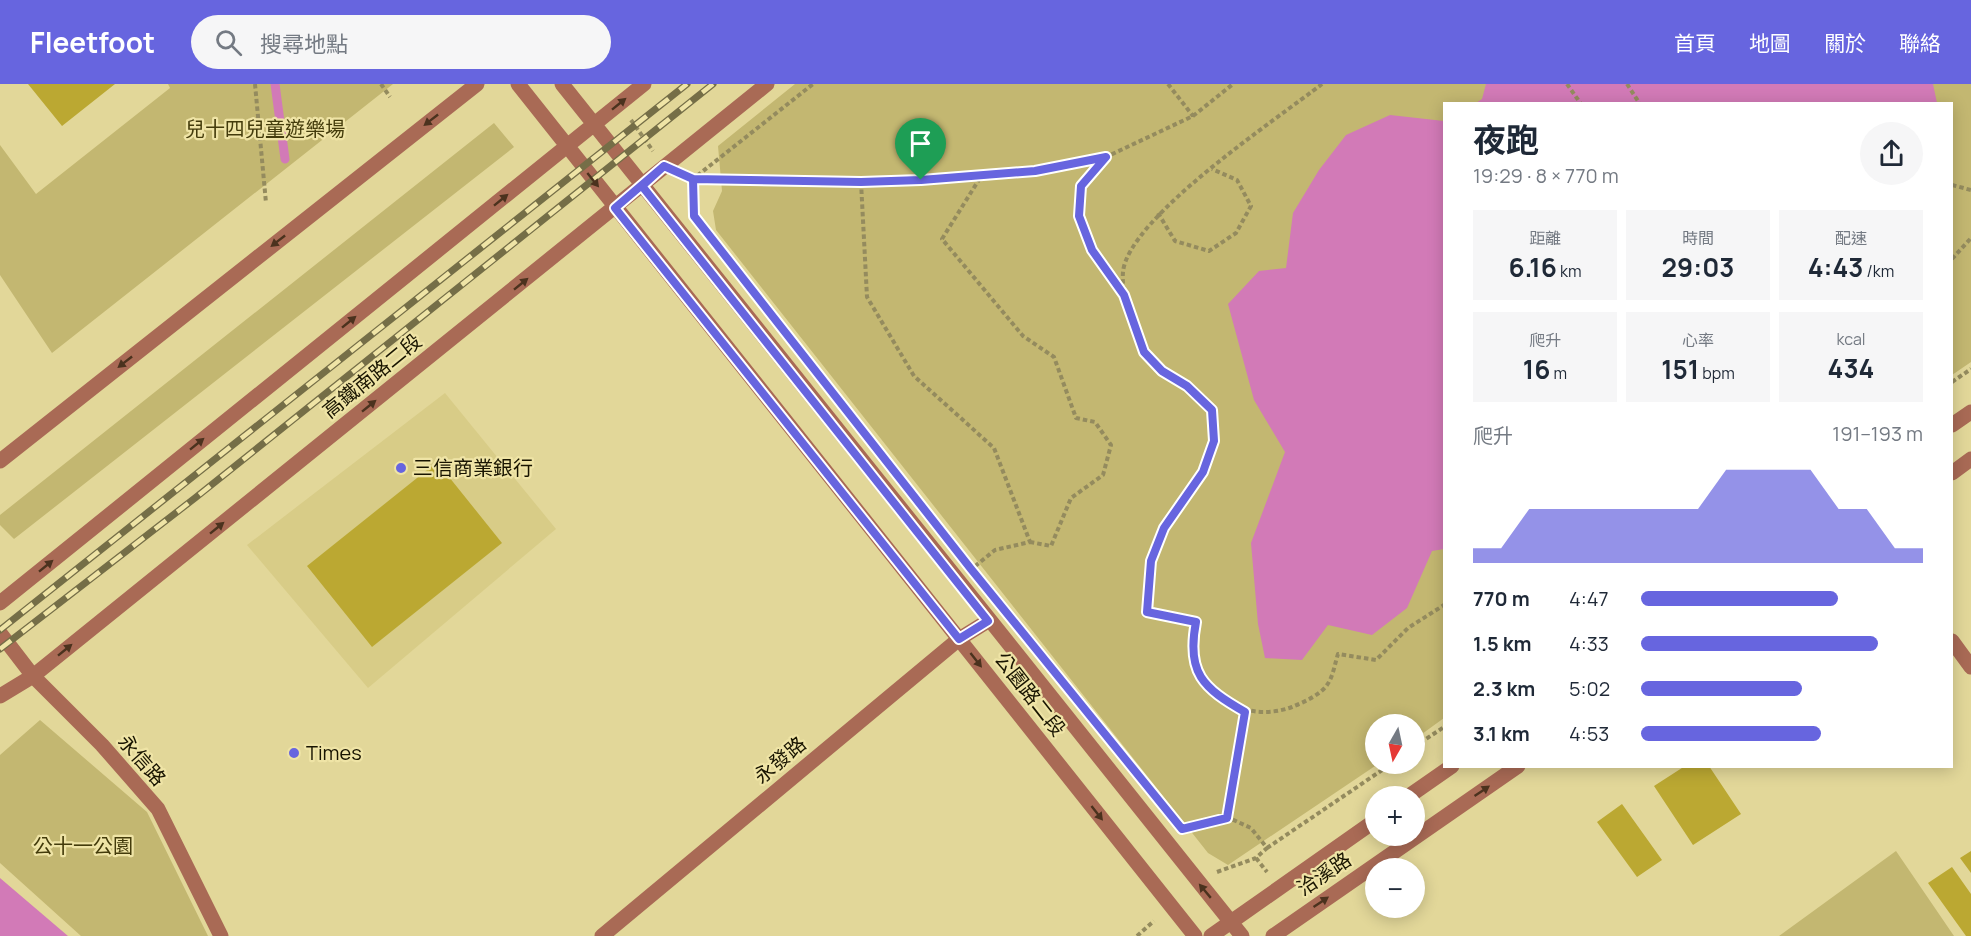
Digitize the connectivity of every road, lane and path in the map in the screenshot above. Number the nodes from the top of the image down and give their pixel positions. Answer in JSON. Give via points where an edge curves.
{"nodes":[{"id":1,"x":255,"y":84,"type":"edge"},
{"id":2,"x":381,"y":84,"type":"edge"},
{"id":3,"x":477,"y":84,"type":"edge"},
{"id":4,"x":518,"y":84,"type":"edge"},
{"id":5,"x":562,"y":84,"type":"edge"},
{"id":6,"x":644,"y":84,"type":"edge"},
{"id":7,"x":767,"y":84,"type":"edge"},
{"id":8,"x":813,"y":84,"type":"edge"},
{"id":9,"x":1168,"y":84,"type":"edge"},
{"id":10,"x":1233,"y":84,"type":"edge"},
{"id":11,"x":1322,"y":84,"type":"edge"},
{"id":12,"x":1567,"y":84,"type":"edge"},
{"id":13,"x":1627,"y":84,"type":"edge"},
{"id":14,"x":390,"y":97,"type":"dead end"},
{"id":15,"x":1580,"y":102,"type":"edge"},
{"id":16,"x":1639,"y":102,"type":"edge"},
{"id":17,"x":619,"y":104,"type":"junction"},
{"id":18,"x":1193,"y":116,"type":"junction"},
{"id":19,"x":594,"y":124,"type":"junction"},
{"id":20,"x":567,"y":147,"type":"junction"},
{"id":21,"x":1106,"y":157,"type":"junction"},
{"id":22,"x":664,"y":166,"type":"junction"},
{"id":23,"x":1212,"y":169,"type":"junction"},
{"id":24,"x":981,"y":177,"type":"junction"},
{"id":25,"x":693,"y":179,"type":"junction"},
{"id":26,"x":861,"y":182,"type":"junction"},
{"id":27,"x":1953,"y":185,"type":"edge"},
{"id":28,"x":642,"y":186,"type":"junction"},
{"id":29,"x":1971,"y":190,"type":"edge"},
{"id":30,"x":266,"y":203,"type":"dead end"},
{"id":31,"x":615,"y":208,"type":"junction"},
{"id":32,"x":1158,"y":213,"type":"junction"},
{"id":33,"x":694,"y":216,"type":"dead end"},
{"id":34,"x":1971,"y":238,"type":"edge"},
{"id":35,"x":1953,"y":258,"type":"edge"},
{"id":36,"x":1124,"y":295,"type":"junction"},
{"id":37,"x":1971,"y":369,"type":"edge"},
{"id":38,"x":1953,"y":381,"type":"edge"},
{"id":39,"x":1971,"y":412,"type":"edge"},
{"id":40,"x":1953,"y":424,"type":"edge"},
{"id":41,"x":1971,"y":459,"type":"edge"},
{"id":42,"x":0,"y":461,"type":"edge"},
{"id":43,"x":1953,"y":472,"type":"edge"},
{"id":44,"x":1030,"y":542,"type":"junction"},
{"id":45,"x":971,"y":569,"type":"dead end"},
{"id":46,"x":0,"y":603,"type":"edge"},
{"id":47,"x":1443,"y":606,"type":"edge"},
{"id":48,"x":988,"y":621,"type":"junction"},
{"id":49,"x":0,"y":633,"type":"edge"},
{"id":50,"x":959,"y":639,"type":"junction"},
{"id":51,"x":1953,"y":642,"type":"edge"},
{"id":52,"x":1971,"y":667,"type":"edge"},
{"id":53,"x":33,"y":675,"type":"junction"},
{"id":54,"x":0,"y":696,"type":"edge"},
{"id":55,"x":1245,"y":712,"type":"junction"},
{"id":56,"x":1443,"y":728,"type":"edge"},
{"id":57,"x":1425,"y":740,"type":"edge"},
{"id":58,"x":1449,"y":768,"type":"edge"},
{"id":59,"x":1515,"y":768,"type":"edge"},
{"id":60,"x":1375,"y":774,"type":"edge"},
{"id":61,"x":1423,"y":786,"type":"edge"},
{"id":62,"x":1227,"y":818,"type":"junction"},
{"id":63,"x":1365,"y":828,"type":"edge"},
{"id":64,"x":1188,"y":838,"type":"dead end"},
{"id":65,"x":1267,"y":848,"type":"junction"},
{"id":66,"x":1213,"y":873,"type":"dead end"},
{"id":67,"x":1230,"y":922,"type":"junction"},
{"id":68,"x":221,"y":936,"type":"edge"},
{"id":69,"x":602,"y":936,"type":"edge"},
{"id":70,"x":1195,"y":936,"type":"edge"},
{"id":71,"x":1211,"y":936,"type":"edge"},
{"id":72,"x":1242,"y":936,"type":"edge"},
{"id":73,"x":1273,"y":936,"type":"edge"}],
"edges":[{"from":1,"to":30,"type":"path"},
{"from":2,"to":14,"type":"path"},
{"from":3,"to":42,"type":"street","one_way":true},
{"from":4,"to":20,"type":"street","name":"公園路二段"},
{"from":5,"to":19,"type":"street","name":"公園路二段"},
{"from":17,"to":6,"type":"street","one_way":true},
{"from":7,"to":22,"type":"street","name":"高鐵南路二段"},
{"from":8,"to":25,"type":"path"},
{"from":9,"to":18,"type":"path"},
{"from":10,"to":18,"type":"path"},
{"from":11,"to":23,"type":"path"},
{"from":12,"to":15,"type":"path"},
{"from":13,"to":16,"type":"path"},
{"from":17,"to":19,"type":"street"},
{"from":17,"to":22,"type":"path"},
{"from":18,"to":21,"type":"path"},
{"from":19,"to":20,"type":"street"},
{"from":19,"to":28,"type":"street","name":"公園路二段"},
{"from":20,"to":31,"type":"street","name":"公園路二段","one_way":true},
{"from":46,"to":20,"type":"street","one_way":true},
{"from":21,"to":24,"type":"path"},
{"from":21,"to":36,"type":"path","via":[[1081,186],[1079,216],[1092,250]]},
{"from":22,"to":25,"type":"path"},
{"from":22,"to":28,"type":"street","name":"高鐵南路二段"},
{"from":23,"to":32,"type":"path"},
{"from":23,"to":32,"type":"path","via":[[1237,180],[1251,206],[1236,232],[1209,251],[1175,241]]},
{"from":24,"to":26,"type":"path"},
{"from":24,"to":44,"type":"path","via":[[942,239],[1023,336],[1054,357],[1076,418],[1095,422],[1111,445],[1103,475],[1071,498],[1051,546]]},
{"from":25,"to":26,"type":"path"},
{"from":25,"to":33,"type":"path"},
{"from":26,"to":44,"type":"path","via":[[867,297],[914,376],[994,448]]},
{"from":27,"to":29,"type":"path"},
{"from":28,"to":31,"type":"street","name":"高鐵南路二段"},
{"from":28,"to":48,"type":"street","name":"公園路二段"},
{"from":31,"to":50,"type":"street","name":"公園路二段"},
{"from":53,"to":31,"type":"street","name":"高鐵南路二段","one_way":true},
{"from":32,"to":36,"type":"path","via":[[1123,270]]},
{"from":34,"to":35,"type":"path"},
{"from":36,"to":55,"type":"path","via":[[1144,352],[1212,410],[1214,441],[1203,472],[1164,528],[1151,561],[1147,612],[1196,622],[1191,647],[1197,670],[1215,694]]},
{"from":37,"to":38,"type":"path"},
{"from":39,"to":40,"type":"street"},
{"from":41,"to":43,"type":"street"},
{"from":44,"to":45,"type":"path","via":[[995,550]]},
{"from":47,"to":55,"type":"path","via":[[1408,628],[1376,660],[1338,654],[1327,685],[1305,702],[1275,713]]},
{"from":48,"to":50,"type":"street","name":"永發路"},
{"from":67,"to":48,"type":"street","name":"公園路二段","one_way":true},
{"from":49,"to":53,"type":"street","name":"永信路"},
{"from":50,"to":69,"type":"street","name":"永發路"},
{"from":50,"to":70,"type":"street","name":"公園路二段","one_way":true},
{"from":51,"to":52,"type":"street"},
{"from":53,"to":54,"type":"street","name":"高鐵南路二段"},
{"from":53,"to":68,"type":"street","name":"永信路","via":[[158,809]]},
{"from":55,"to":62,"type":"path"},
{"from":56,"to":57,"type":"path"},
{"from":58,"to":61,"type":"street"},
{"from":73,"to":59,"type":"street","name":"洽溪路","one_way":true},
{"from":60,"to":65,"type":"path"},
{"from":62,"to":64,"type":"path","via":[[1182,829]]},
{"from":62,"to":65,"type":"path","via":[[1251,828]]},
{"from":63,"to":67,"type":"street","name":"洽溪路"},
{"from":65,"to":66,"type":"path","via":[[1256,858]]},
{"from":67,"to":71,"type":"street","name":"洽溪路"},
{"from":67,"to":72,"type":"street","name":"公園路二段"}]}
